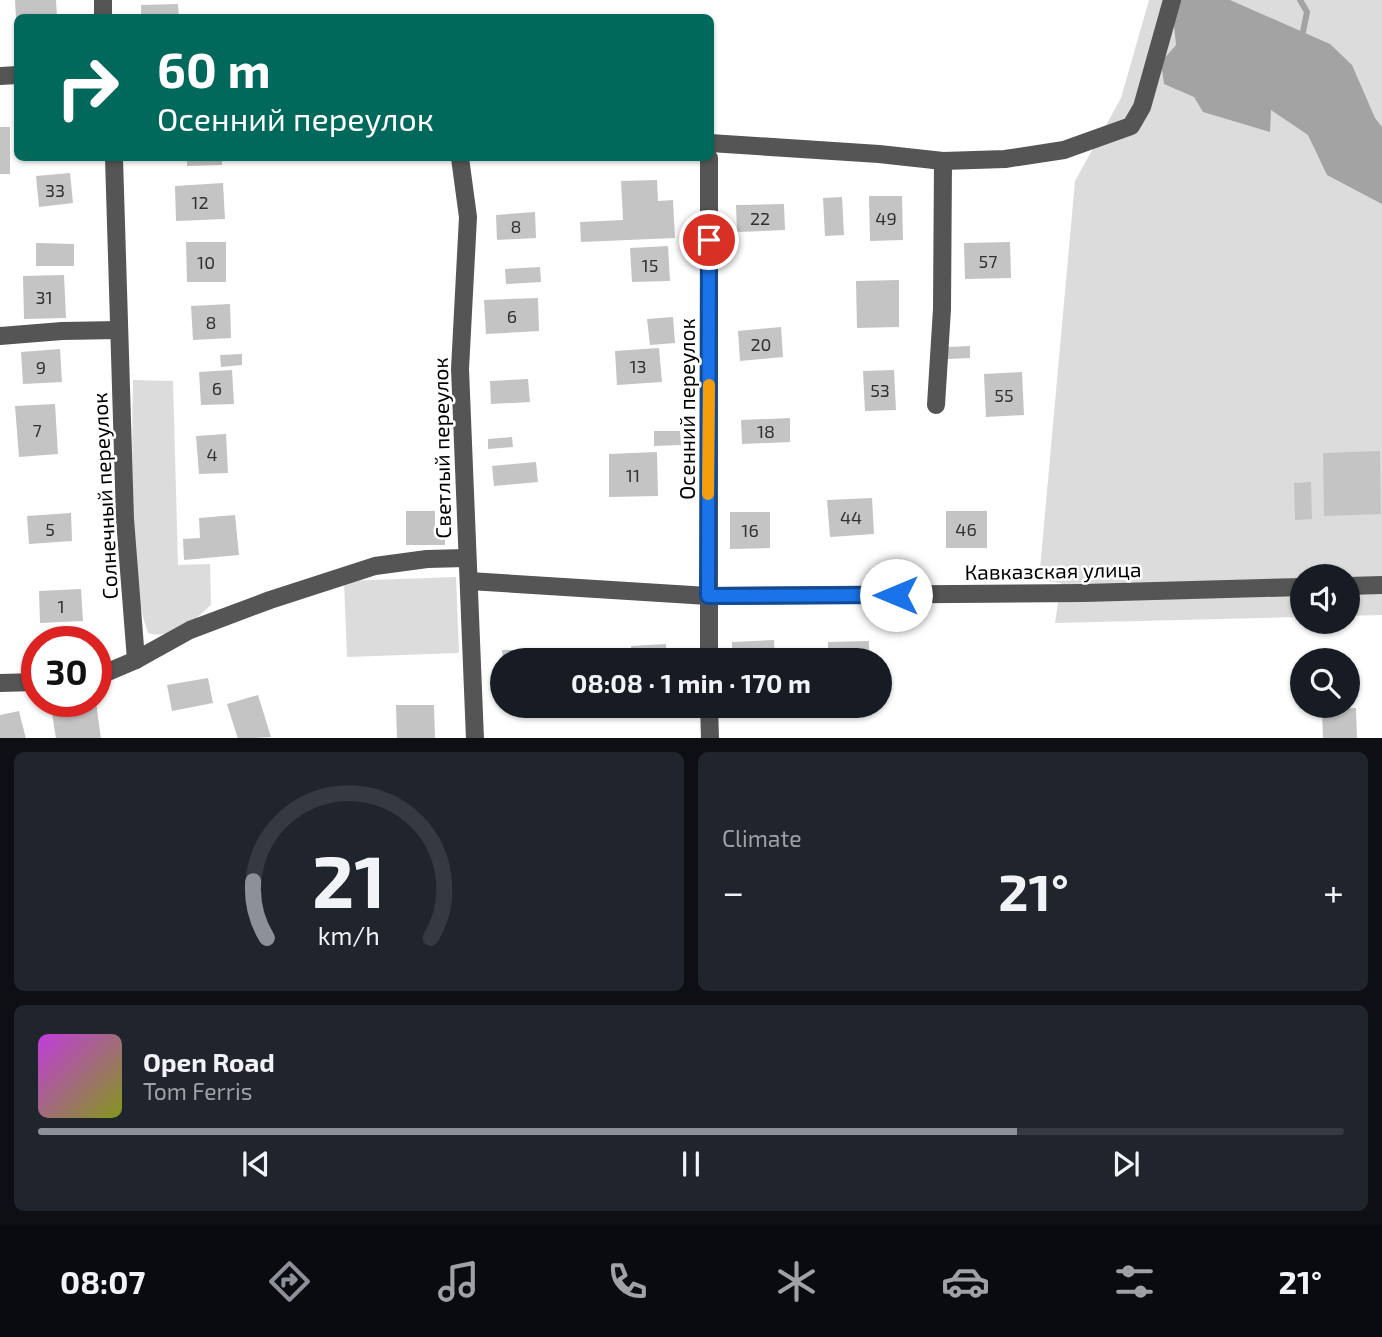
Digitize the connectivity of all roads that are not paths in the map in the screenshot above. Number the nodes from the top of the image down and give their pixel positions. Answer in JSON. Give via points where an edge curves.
{"nodes":[{"id":1,"x":1172,"y":0,"type":"edge"},
{"id":2,"x":714,"y":143,"type":"edge"},
{"id":3,"x":114,"y":161,"type":"edge"},
{"id":4,"x":460,"y":161,"type":"edge"},
{"id":5,"x":709,"y":161,"type":"edge"},
{"id":6,"x":943,"y":161,"type":"junction"},
{"id":7,"x":119,"y":330,"type":"junction"},
{"id":8,"x":0,"y":336,"type":"edge"},
{"id":9,"x":936,"y":405,"type":"dead end"},
{"id":10,"x":466,"y":558,"type":"junction"},
{"id":11,"x":469,"y":581,"type":"junction"},
{"id":12,"x":1382,"y":585,"type":"edge"},
{"id":13,"x":1360,"y":586,"type":"edge"},
{"id":14,"x":1290,"y":587,"type":"edge"},
{"id":15,"x":708,"y":596,"type":"junction"},
{"id":16,"x":709,"y":648,"type":"edge"},
{"id":17,"x":136,"y":660,"type":"junction"},
{"id":18,"x":112,"y":670,"type":"edge"},
{"id":19,"x":21,"y":682,"type":"edge"},
{"id":20,"x":0,"y":683,"type":"edge"},
{"id":21,"x":709,"y":718,"type":"edge"},
{"id":22,"x":475,"y":738,"type":"edge"},
{"id":23,"x":710,"y":738,"type":"edge"}],
"edges":[{"from":1,"to":6,"type":"street","via":[[1142,107],[1131,126],[1064,150],[1005,159]]},
{"from":2,"to":6,"type":"street"},
{"from":3,"to":7,"type":"street","name":"Солнечный переулок"},
{"from":4,"to":10,"type":"street","name":"Светлый переулок","via":[[468,217],[460,369]]},
{"from":5,"to":15,"type":"street","name":"Осенний переулок"},
{"from":6,"to":9,"type":"street"},
{"from":7,"to":8,"type":"street"},
{"from":7,"to":17,"type":"street","name":"Солнечный переулок","via":[[125,519]]},
{"from":10,"to":11,"type":"street","name":"Светлый переулок"},
{"from":10,"to":17,"type":"street","via":[[375,566],[190,630]]},
{"from":11,"to":15,"type":"street","name":"Кавказcкая улица"},
{"from":11,"to":22,"type":"street","name":"Светлый переулок"},
{"from":12,"to":13,"type":"street"},
{"from":14,"to":15,"type":"street","name":"Кавказcкая улица"},
{"from":15,"to":16,"type":"street","name":"Осенний переулок"},
{"from":17,"to":18,"type":"street"},
{"from":19,"to":20,"type":"street"},
{"from":21,"to":23,"type":"street"}]}
